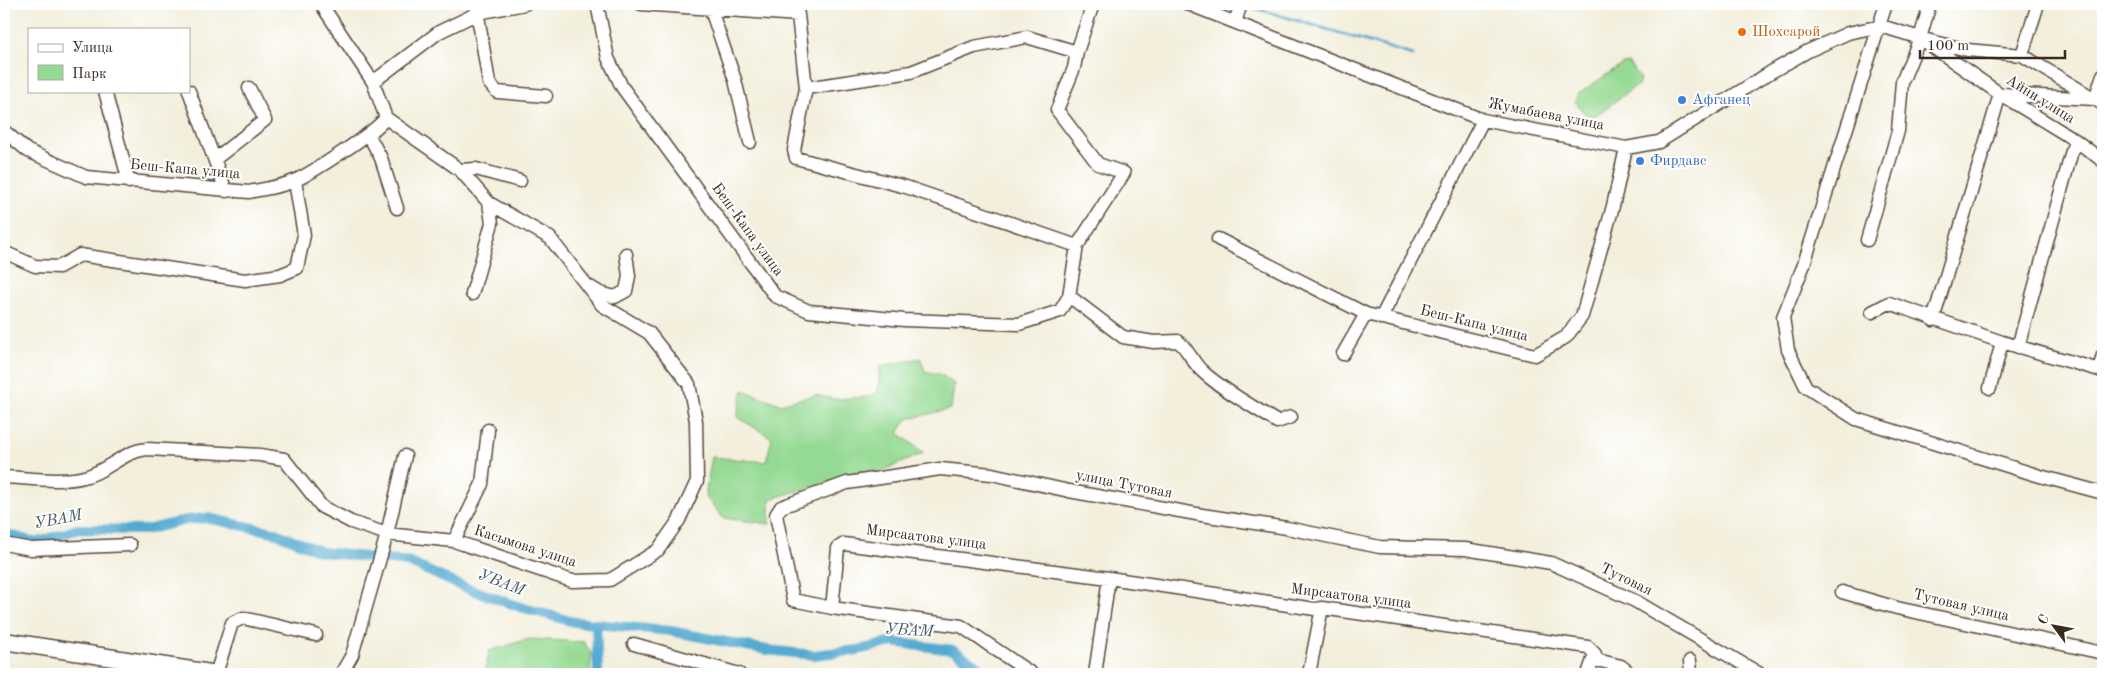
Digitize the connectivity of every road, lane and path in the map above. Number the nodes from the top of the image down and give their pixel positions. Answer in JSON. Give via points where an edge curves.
{"nodes":[{"id":1,"x":321,"y":4,"type":"edge"},
{"id":2,"x":525,"y":4,"type":"edge"},
{"id":3,"x":597,"y":4,"type":"edge"},
{"id":4,"x":641,"y":4,"type":"edge"},
{"id":5,"x":1093,"y":4,"type":"edge"},
{"id":6,"x":1188,"y":4,"type":"edge"},
{"id":7,"x":1886,"y":4,"type":"edge"},
{"id":8,"x":1930,"y":4,"type":"edge"},
{"id":9,"x":2038,"y":4,"type":"edge"},
{"id":10,"x":688,"y":5,"type":"edge"},
{"id":11,"x":1241,"y":6,"type":"edge"},
{"id":12,"x":477,"y":8,"type":"edge"},
{"id":13,"x":797,"y":9,"type":"edge"},
{"id":14,"x":711,"y":10,"type":"junction"},
{"id":15,"x":1235,"y":22,"type":"junction"},
{"id":16,"x":1885,"y":27,"type":"junction"},
{"id":17,"x":1915,"y":36,"type":"junction"},
{"id":18,"x":1077,"y":52,"type":"junction"},
{"id":19,"x":2022,"y":56,"type":"junction"},
{"id":20,"x":2103,"y":75,"type":"edge"},
{"id":21,"x":373,"y":82,"type":"junction"},
{"id":22,"x":249,"y":88,"type":"dead end"},
{"id":23,"x":806,"y":88,"type":"junction"},
{"id":24,"x":105,"y":92,"type":"edge"},
{"id":25,"x":188,"y":92,"type":"edge"},
{"id":26,"x":2000,"y":94,"type":"junction"},
{"id":27,"x":546,"y":96,"type":"dead end"},
{"id":28,"x":2099,"y":102,"type":"edge"},
{"id":29,"x":386,"y":118,"type":"junction"},
{"id":30,"x":1482,"y":120,"type":"junction"},
{"id":31,"x":4,"y":131,"type":"edge"},
{"id":32,"x":368,"y":134,"type":"junction"},
{"id":33,"x":2075,"y":140,"type":"junction"},
{"id":34,"x":750,"y":142,"type":"dead end"},
{"id":35,"x":1626,"y":148,"type":"junction"},
{"id":36,"x":215,"y":159,"type":"junction"},
{"id":37,"x":2103,"y":161,"type":"edge"},
{"id":38,"x":460,"y":170,"type":"junction"},
{"id":39,"x":295,"y":181,"type":"junction"},
{"id":40,"x":520,"y":181,"type":"dead end"},
{"id":41,"x":129,"y":182,"type":"junction"},
{"id":42,"x":226,"y":191,"type":"junction"},
{"id":43,"x":489,"y":203,"type":"junction"},
{"id":44,"x":397,"y":208,"type":"dead end"},
{"id":45,"x":1218,"y":238,"type":"dead end"},
{"id":46,"x":1868,"y":240,"type":"dead end"},
{"id":47,"x":1078,"y":246,"type":"junction"},
{"id":48,"x":4,"y":252,"type":"edge"},
{"id":49,"x":626,"y":254,"type":"dead end"},
{"id":50,"x":582,"y":281,"type":"junction"},
{"id":51,"x":472,"y":294,"type":"dead end"},
{"id":52,"x":1069,"y":296,"type":"junction"},
{"id":53,"x":1872,"y":312,"type":"dead end"},
{"id":54,"x":1366,"y":314,"type":"junction"},
{"id":55,"x":1381,"y":318,"type":"junction"},
{"id":56,"x":1934,"y":320,"type":"junction"},
{"id":57,"x":2002,"y":342,"type":"junction"},
{"id":58,"x":2018,"y":347,"type":"junction"},
{"id":59,"x":1343,"y":354,"type":"dead end"},
{"id":60,"x":2103,"y":355,"type":"edge"},
{"id":61,"x":2101,"y":370,"type":"edge"},
{"id":62,"x":1990,"y":388,"type":"dead end"},
{"id":63,"x":1291,"y":417,"type":"dead end"},
{"id":64,"x":488,"y":430,"type":"dead end"},
{"id":65,"x":405,"y":456,"type":"dead end"},
{"id":66,"x":4,"y":477,"type":"edge"},
{"id":67,"x":2103,"y":493,"type":"edge"},
{"id":68,"x":385,"y":537,"type":"junction"},
{"id":69,"x":454,"y":541,"type":"junction"},
{"id":70,"x":4,"y":544,"type":"edge"},
{"id":71,"x":130,"y":545,"type":"dead end"},
{"id":72,"x":1465,"y":549,"type":"joint"},
{"id":73,"x":1109,"y":578,"type":"junction"},
{"id":74,"x":1842,"y":592,"type":"dead end"},
{"id":75,"x":832,"y":608,"type":"junction"},
{"id":76,"x":1322,"y":608,"type":"junction"},
{"id":77,"x":316,"y":635,"type":"dead end"},
{"id":78,"x":4,"y":641,"type":"edge"},
{"id":79,"x":634,"y":644,"type":"dead end"},
{"id":80,"x":1591,"y":653,"type":"junction"},
{"id":81,"x":2103,"y":653,"type":"edge"},
{"id":82,"x":1690,"y":661,"type":"dead end"},
{"id":83,"x":135,"y":668,"type":"edge"},
{"id":84,"x":217,"y":674,"type":"edge"},
{"id":85,"x":341,"y":674,"type":"edge"},
{"id":86,"x":739,"y":674,"type":"edge"},
{"id":87,"x":1032,"y":674,"type":"edge"},
{"id":88,"x":1095,"y":674,"type":"edge"},
{"id":89,"x":1309,"y":674,"type":"edge"},
{"id":90,"x":1588,"y":674,"type":"edge"},
{"id":91,"x":1631,"y":674,"type":"edge"},
{"id":92,"x":1691,"y":674,"type":"edge"},
{"id":93,"x":1760,"y":674,"type":"edge"}],
"edges":[{"from":1,"to":21,"type":"street"},
{"from":2,"to":12,"type":"street"},
{"from":3,"to":52,"type":"street","name":"Беш-Капа улица","via":[[608,58],[622,87],[775,296],[809,311],[904,320],[1019,324],[1060,311]]},
{"from":4,"to":10,"type":"street"},
{"from":5,"to":18,"type":"street"},
{"from":6,"to":15,"type":"street","name":"Жумабаева улица"},
{"from":7,"to":16,"type":"street"},
{"from":8,"to":17,"type":"street"},
{"from":9,"to":19,"type":"street"},
{"from":10,"to":14,"type":"street"},
{"from":11,"to":15,"type":"street"},
{"from":12,"to":21,"type":"street"},
{"from":12,"to":27,"type":"street","via":[[489,83],[497,92]]},
{"from":13,"to":14,"type":"street"},
{"from":13,"to":23,"type":"street"},
{"from":14,"to":34,"type":"street","via":[[735,80]]},
{"from":15,"to":30,"type":"street","name":"Жумабаева улица"},
{"from":16,"to":17,"type":"street"},
{"from":16,"to":35,"type":"street","name":"Жумабаева улица","via":[[1848,33],[1808,51],[1659,142]]},
{"from":16,"to":67,"type":"street","via":[[1783,317],[1788,350],[1806,388],[1856,419]]},
{"from":17,"to":19,"type":"street","via":[[1967,50]]},
{"from":17,"to":26,"type":"street","name":"Айни улица"},
{"from":17,"to":46,"type":"street","via":[[1902,82],[1898,131]]},
{"from":18,"to":23,"type":"street","via":[[1027,37],[974,47],[910,72]]},
{"from":18,"to":47,"type":"street","via":[[1057,110],[1098,164],[1124,173]]},
{"from":19,"to":28,"type":"street"},
{"from":20,"to":28,"type":"street"},
{"from":21,"to":29,"type":"street"},
{"from":22,"to":36,"type":"street","via":[[266,120]]},
{"from":23,"to":47,"type":"street","via":[[794,150],[796,158],[906,187]]},
{"from":24,"to":41,"type":"street"},
{"from":25,"to":36,"type":"street"},
{"from":26,"to":28,"type":"street"},
{"from":26,"to":33,"type":"street","name":"Айни улица"},
{"from":26,"to":56,"type":"street"},
{"from":29,"to":32,"type":"street","name":"Беш-Капа улица"},
{"from":29,"to":38,"type":"street","name":"Касымова улица"},
{"from":30,"to":35,"type":"street","name":"Жумабаева улица"},
{"from":30,"to":55,"type":"street"},
{"from":31,"to":41,"type":"street","name":"Беш-Капа улица","via":[[28,152],[86,176]]},
{"from":32,"to":39,"type":"street","name":"Беш-Капа улица"},
{"from":32,"to":44,"type":"street","via":[[381,158]]},
{"from":33,"to":37,"type":"street","name":"Айни улица"},
{"from":33,"to":58,"type":"street"},
{"from":35,"to":55,"type":"street","name":"Беш-Капа улица","via":[[1582,316],[1566,337],[1535,355]]},
{"from":36,"to":42,"type":"street"},
{"from":38,"to":40,"type":"street","via":[[476,169]]},
{"from":38,"to":43,"type":"street","name":"Касымова улица"},
{"from":39,"to":42,"type":"street","name":"Беш-Капа улица","via":[[249,192]]},
{"from":39,"to":48,"type":"street","via":[[304,235],[297,268],[280,276],[245,280],[80,255],[59,266],[34,266]]},
{"from":41,"to":42,"type":"street","name":"Беш-Капа улица"},
{"from":43,"to":50,"type":"street","name":"Касымова улица","via":[[550,238]]},
{"from":43,"to":51,"type":"street","via":[[492,223]]},
{"from":45,"to":54,"type":"street","name":"Беш-Капа улица"},
{"from":47,"to":52,"type":"street"},
{"from":49,"to":50,"type":"street","via":[[629,276],[626,291],[615,297],[600,294]]},
{"from":50,"to":69,"type":"street","name":"Касымова улица","via":[[602,305],[649,333],[689,384],[696,421],[697,481],[679,520],[658,550],[610,580],[572,581]]},
{"from":52,"to":63,"type":"street","via":[[1123,337],[1154,342],[1178,341],[1201,371],[1235,394],[1277,422]]},
{"from":53,"to":56,"type":"street","via":[[1889,303]]},
{"from":54,"to":55,"type":"street","name":"Беш-Капа улица"},
{"from":54,"to":59,"type":"street"},
{"from":56,"to":57,"type":"street"},
{"from":57,"to":58,"type":"street"},
{"from":57,"to":62,"type":"street"},
{"from":58,"to":61,"type":"street"},
{"from":60,"to":61,"type":"street"},
{"from":64,"to":69,"type":"street","via":[[482,484]]},
{"from":65,"to":68,"type":"street"},
{"from":66,"to":68,"type":"street","name":"Касымова улица","via":[[86,477],[136,450],[147,449],[284,459],[322,507]]},
{"from":68,"to":69,"type":"street","name":"Касымова улица"},
{"from":68,"to":85,"type":"street","via":[[352,655]]},
{"from":70,"to":71,"type":"street","via":[[31,549]]},
{"from":72,"to":75,"type":"street","name":"улица Тутовая","via":[[1380,547],[992,474],[940,469],[847,483],[781,507],[776,520],[793,600]]},
{"from":72,"to":93,"type":"street","name":"Тутовая","via":[[1551,563],[1635,601]]},
{"from":73,"to":75,"type":"street","name":"Мирсаатова улица","via":[[844,544],[838,548]]},
{"from":73,"to":76,"type":"street","name":"Мирсаатова улица"},
{"from":73,"to":88,"type":"street"},
{"from":74,"to":81,"type":"street","name":"Тутовая улица","via":[[1897,608]]},
{"from":75,"to":87,"type":"street","via":[[961,626]]},
{"from":76,"to":80,"type":"street","name":"Мирсаатова улица"},
{"from":76,"to":89,"type":"street"},
{"from":77,"to":84,"type":"street","via":[[244,618],[232,623]]},
{"from":78,"to":83,"type":"main road"},
{"from":79,"to":86,"type":"street"},
{"from":80,"to":90,"type":"street"},
{"from":80,"to":91,"type":"street","name":"Мирсаатова улица"},
{"from":82,"to":92,"type":"street"},
{"from":83,"to":84,"type":"main road"}]}
